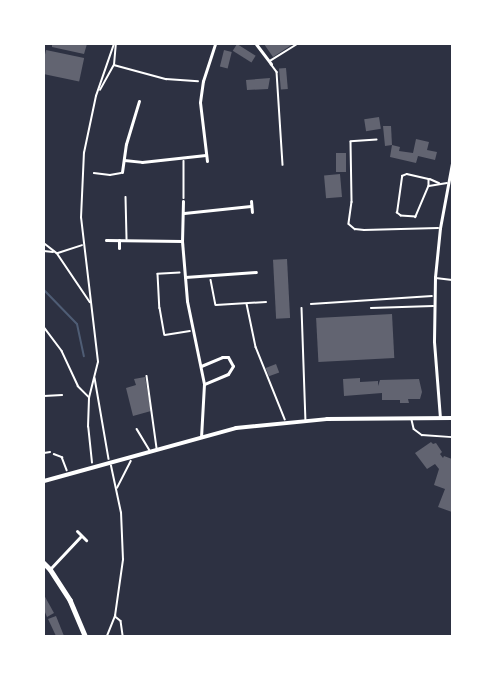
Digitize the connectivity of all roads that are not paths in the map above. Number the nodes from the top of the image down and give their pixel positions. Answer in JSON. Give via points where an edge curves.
{"nodes":[{"id":1,"x":215,"y":44,"type":"edge"},
{"id":2,"x":256,"y":44,"type":"edge"},
{"id":3,"x":297,"y":44,"type":"edge"},
{"id":4,"x":270,"y":63,"type":"junction"},
{"id":5,"x":139,"y":101,"type":"dead end"},
{"id":6,"x":377,"y":140,"type":"dead end"},
{"id":7,"x":206,"y":155,"type":"junction"},
{"id":8,"x":124,"y":160,"type":"junction"},
{"id":9,"x":207,"y":161,"type":"dead end"},
{"id":10,"x":453,"y":163,"type":"edge"},
{"id":11,"x":283,"y":165,"type":"dead end"},
{"id":12,"x":122,"y":172,"type":"joint"},
{"id":13,"x":94,"y":173,"type":"dead end"},
{"id":14,"x":429,"y":179,"type":"junction"},
{"id":15,"x":440,"y":183,"type":"junction"},
{"id":16,"x":448,"y":183,"type":"junction"},
{"id":17,"x":429,"y":186,"type":"junction"},
{"id":18,"x":126,"y":197,"type":"dead end"},
{"id":19,"x":183,"y":201,"type":"road end"},
{"id":20,"x":251,"y":201,"type":"dead end"},
{"id":21,"x":251,"y":206,"type":"junction"},
{"id":22,"x":252,"y":212,"type":"dead end"},
{"id":23,"x":184,"y":213,"type":"junction"},
{"id":24,"x":440,"y":228,"type":"junction"},
{"id":25,"x":106,"y":240,"type":"dead end"},
{"id":26,"x":119,"y":240,"type":"junction"},
{"id":27,"x":127,"y":240,"type":"junction"},
{"id":28,"x":182,"y":242,"type":"junction"},
{"id":29,"x":119,"y":248,"type":"dead end"},
{"id":30,"x":256,"y":272,"type":"dead end"},
{"id":31,"x":185,"y":278,"type":"junction"},
{"id":32,"x":435,"y":278,"type":"junction"},
{"id":33,"x":453,"y":280,"type":"edge"},
{"id":34,"x":435,"y":296,"type":"junction"},
{"id":35,"x":310,"y":304,"type":"dead end"},
{"id":36,"x":434,"y":306,"type":"junction"},
{"id":37,"x":302,"y":308,"type":"dead end"},
{"id":38,"x":371,"y":308,"type":"dead end"},
{"id":39,"x":201,"y":366,"type":"junction"},
{"id":40,"x":147,"y":376,"type":"dead end"},
{"id":41,"x":204,"y":384,"type":"junction"},
{"id":42,"x":62,"y":395,"type":"dead end"},
{"id":43,"x":44,"y":396,"type":"edge"},
{"id":44,"x":411,"y":418,"type":"junction"},
{"id":45,"x":440,"y":418,"type":"junction"},
{"id":46,"x":453,"y":418,"type":"edge"},
{"id":47,"x":306,"y":420,"type":"junction"},
{"id":48,"x":137,"y":429,"type":"dead end"},
{"id":49,"x":201,"y":437,"type":"junction"},
{"id":50,"x":453,"y":437,"type":"edge"},
{"id":51,"x":157,"y":449,"type":"junction"},
{"id":52,"x":150,"y":451,"type":"junction"},
{"id":53,"x":51,"y":452,"type":"road end"},
{"id":54,"x":44,"y":453,"type":"edge"},
{"id":55,"x":44,"y":481,"type":"edge"},
{"id":56,"x":76,"y":531,"type":"dead end"},
{"id":57,"x":81,"y":536,"type":"junction"},
{"id":58,"x":86,"y":540,"type":"dead end"},
{"id":59,"x":44,"y":563,"type":"edge"},
{"id":60,"x":51,"y":569,"type":"junction"},
{"id":61,"x":85,"y":636,"type":"edge"}],
"edges":[{"from":1,"to":7,"type":"street","via":[[200,102]]},
{"from":2,"to":4,"type":"street"},
{"from":3,"to":4,"type":"lane"},
{"from":4,"to":11,"type":"lane","via":[[277,72]]},
{"from":5,"to":8,"type":"street"},
{"from":6,"to":24,"type":"lane","via":[[351,142],[350,224],[364,230]]},
{"from":7,"to":8,"type":"street","via":[[142,162]]},
{"from":7,"to":9,"type":"street"},
{"from":8,"to":12,"type":"street"},
{"from":10,"to":16,"type":"street"},
{"from":12,"to":13,"type":"lane"},
{"from":14,"to":15,"type":"lane"},
{"from":14,"to":17,"type":"lane"},
{"from":14,"to":17,"type":"lane","via":[[402,176],[397,213],[416,217]]},
{"from":15,"to":16,"type":"lane"},
{"from":15,"to":17,"type":"lane"},
{"from":16,"to":24,"type":"street"},
{"from":18,"to":27,"type":"lane"},
{"from":19,"to":23,"type":"street"},
{"from":20,"to":21,"type":"street"},
{"from":21,"to":22,"type":"street"},
{"from":21,"to":23,"type":"street"},
{"from":23,"to":28,"type":"street"},
{"from":24,"to":32,"type":"street"},
{"from":25,"to":26,"type":"street"},
{"from":26,"to":27,"type":"street"},
{"from":26,"to":29,"type":"street"},
{"from":27,"to":28,"type":"street"},
{"from":28,"to":31,"type":"street"},
{"from":30,"to":31,"type":"street"},
{"from":31,"to":39,"type":"street"},
{"from":32,"to":33,"type":"lane"},
{"from":32,"to":34,"type":"street"},
{"from":34,"to":35,"type":"lane"},
{"from":34,"to":36,"type":"street"},
{"from":36,"to":38,"type":"lane"},
{"from":36,"to":45,"type":"street"},
{"from":37,"to":47,"type":"lane"},
{"from":39,"to":41,"type":"street"},
{"from":39,"to":41,"type":"street","via":[[222,357],[228,357],[233,366],[228,374]]},
{"from":40,"to":51,"type":"lane"},
{"from":41,"to":49,"type":"street"},
{"from":42,"to":43,"type":"lane"},
{"from":44,"to":45,"type":"street"},
{"from":44,"to":47,"type":"street"},
{"from":44,"to":50,"type":"lane","via":[[414,429],[422,435]]},
{"from":45,"to":46,"type":"street"},
{"from":47,"to":49,"type":"street","via":[[236,428]]},
{"from":48,"to":52,"type":"lane"},
{"from":49,"to":51,"type":"street"},
{"from":51,"to":52,"type":"street"},
{"from":52,"to":55,"type":"street"},
{"from":53,"to":54,"type":"lane"},
{"from":56,"to":57,"type":"street"},
{"from":57,"to":58,"type":"street"},
{"from":57,"to":60,"type":"street"},
{"from":59,"to":60,"type":"main road"},
{"from":60,"to":61,"type":"main road"}]}
